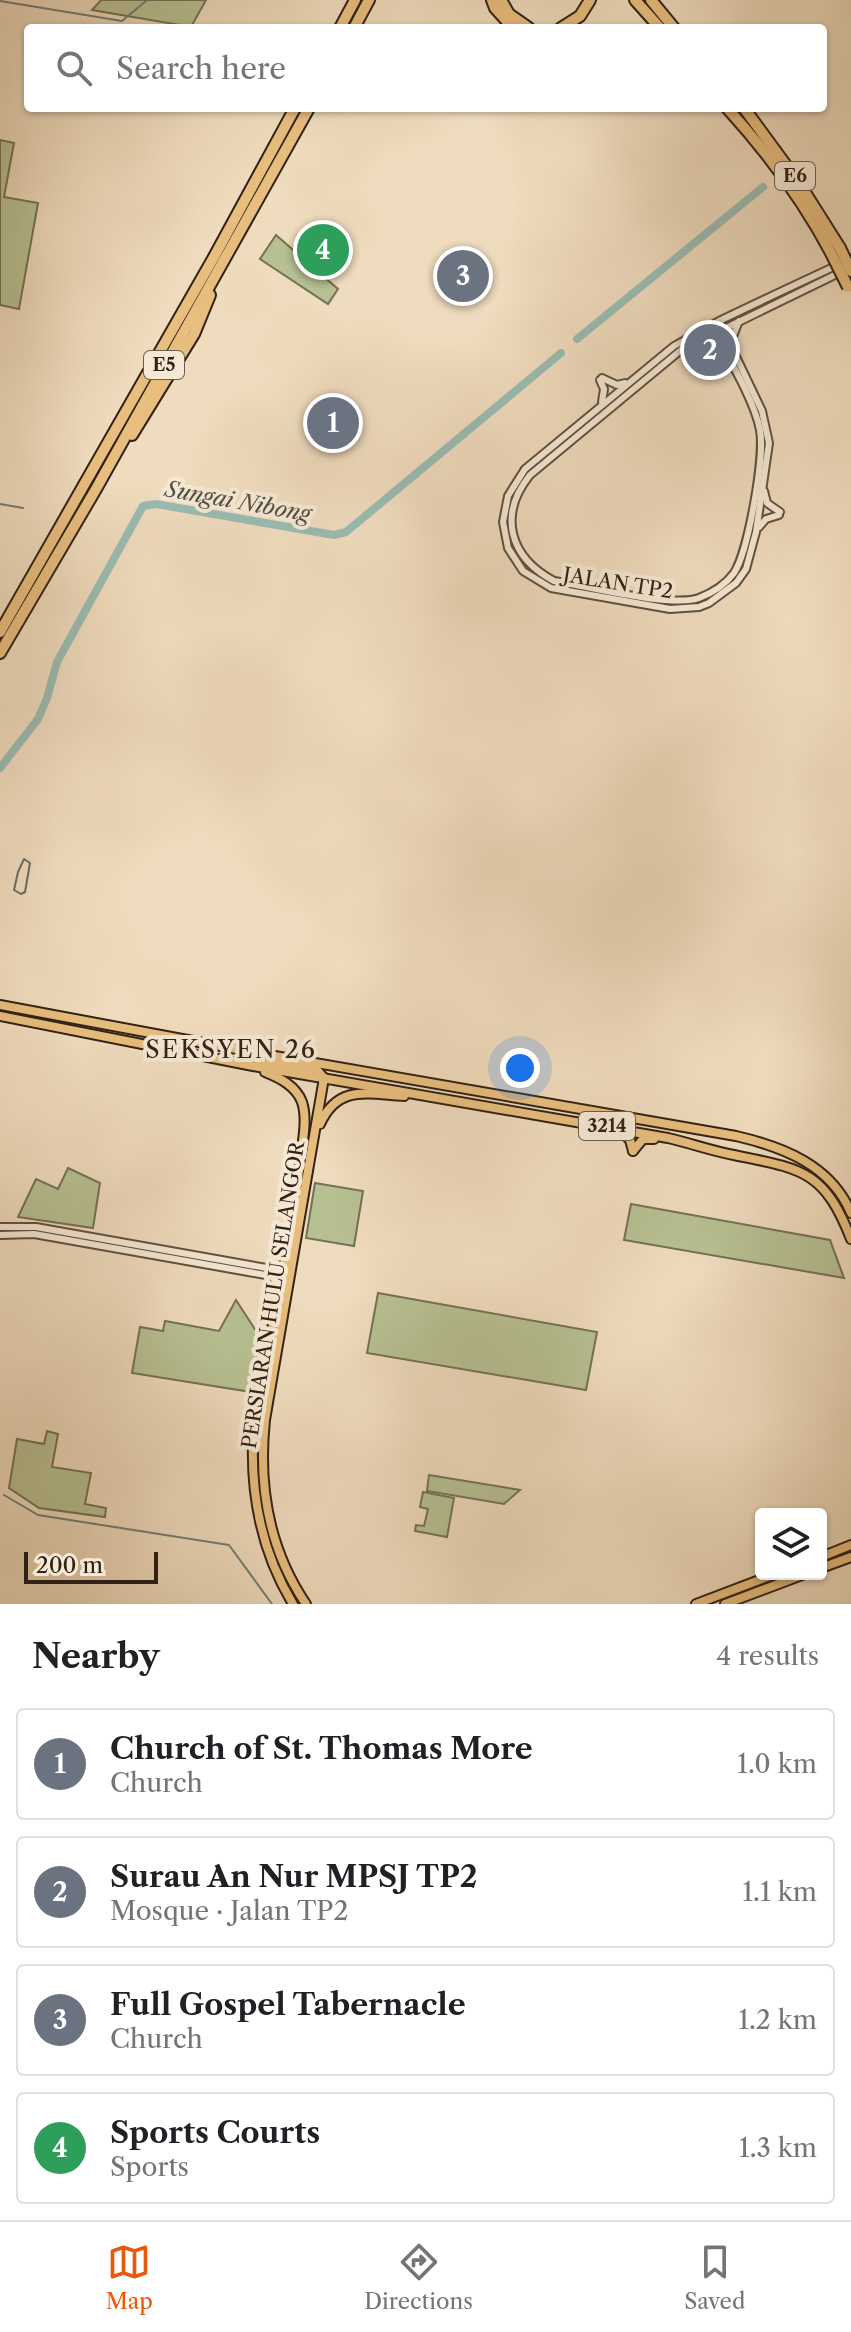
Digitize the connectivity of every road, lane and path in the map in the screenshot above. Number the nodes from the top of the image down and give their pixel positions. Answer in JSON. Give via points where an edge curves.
{"nodes":[{"id":1,"x":355,"y":0,"type":"edge"},
{"id":2,"x":369,"y":0,"type":"edge"},
{"id":3,"x":492,"y":0,"type":"edge"},
{"id":4,"x":501,"y":0,"type":"edge"},
{"id":5,"x":590,"y":0,"type":"edge"},
{"id":6,"x":635,"y":0,"type":"edge"},
{"id":7,"x":651,"y":0,"type":"edge"},
{"id":8,"x":342,"y":24,"type":"edge"},
{"id":9,"x":356,"y":24,"type":"edge"},
{"id":10,"x":509,"y":24,"type":"edge"},
{"id":11,"x":523,"y":24,"type":"edge"},
{"id":12,"x":567,"y":24,"type":"edge"},
{"id":13,"x":656,"y":24,"type":"edge"},
{"id":14,"x":671,"y":24,"type":"edge"},
{"id":15,"x":293,"y":112,"type":"edge"},
{"id":16,"x":307,"y":112,"type":"edge"},
{"id":17,"x":731,"y":112,"type":"edge"},
{"id":18,"x":747,"y":112,"type":"edge"},
{"id":19,"x":835,"y":250,"type":"junction"},
{"id":20,"x":851,"y":259,"type":"edge"},
{"id":21,"x":851,"y":269,"type":"edge"},
{"id":22,"x":850,"y":290,"type":"edge"},
{"id":23,"x":739,"y":321,"type":"junction"},
{"id":24,"x":716,"y":328,"type":"junction"},
{"id":25,"x":701,"y":339,"type":"junction"},
{"id":26,"x":730,"y":344,"type":"junction"},
{"id":27,"x":721,"y":345,"type":"junction"},
{"id":28,"x":631,"y":381,"type":"junction"},
{"id":29,"x":600,"y":405,"type":"junction"},
{"id":30,"x":764,"y":484,"type":"junction"},
{"id":31,"x":756,"y":532,"type":"junction"},
{"id":32,"x":0,"y":632,"type":"edge"},
{"id":33,"x":0,"y":653,"type":"edge"},
{"id":34,"x":0,"y":1005,"type":"edge"},
{"id":35,"x":0,"y":1016,"type":"edge"},
{"id":36,"x":116,"y":1028,"type":"junction"},
{"id":37,"x":253,"y":1066,"type":"junction"},
{"id":38,"x":324,"y":1078,"type":"junction"},
{"id":39,"x":441,"y":1098,"type":"junction"},
{"id":40,"x":618,"y":1128,"type":"junction"},
{"id":41,"x":316,"y":1134,"type":"junction"},
{"id":42,"x":733,"y":1155,"type":"junction"},
{"id":43,"x":851,"y":1213,"type":"edge"},
{"id":44,"x":0,"y":1227,"type":"edge"},
{"id":45,"x":0,"y":1235,"type":"edge"},
{"id":46,"x":851,"y":1239,"type":"edge"},
{"id":47,"x":284,"y":1265,"type":"junction"},
{"id":48,"x":280,"y":1285,"type":"junction"},
{"id":49,"x":851,"y":1545,"type":"edge"},
{"id":50,"x":827,"y":1555,"type":"edge"},
{"id":51,"x":851,"y":1557,"type":"edge"},
{"id":52,"x":827,"y":1566,"type":"edge"},
{"id":53,"x":759,"y":1580,"type":"edge"},
{"id":54,"x":789,"y":1580,"type":"edge"},
{"id":55,"x":293,"y":1604,"type":"edge"},
{"id":56,"x":306,"y":1604,"type":"edge"},
{"id":57,"x":696,"y":1604,"type":"edge"},
{"id":58,"x":725,"y":1604,"type":"edge"}],
"edges":[{"from":1,"to":8,"type":"highway"},
{"from":2,"to":9,"type":"highway"},
{"from":3,"to":10,"type":"highway"},
{"from":4,"to":11,"type":"highway"},
{"from":5,"to":12,"type":"highway"},
{"from":6,"to":13,"type":"highway"},
{"from":7,"to":14,"type":"highway"},
{"from":15,"to":32,"type":"highway","number":"E5"},
{"from":16,"to":33,"type":"highway","number":"E5"},
{"from":17,"to":19,"type":"highway","number":"E6","via":[[764,149]]},
{"from":18,"to":19,"type":"highway","number":"E6","via":[[799,183]]},
{"from":19,"to":21,"type":"highway","number":"E6","bridge":true},
{"from":19,"to":22,"type":"highway","number":"E6","bridge":true},
{"from":20,"to":24,"type":"street","name":"JALAN TP2","via":[[719,321]]},
{"from":21,"to":23,"type":"street","name":"JALAN TP2"},
{"from":23,"to":24,"type":"street","name":"JALAN TP2"},
{"from":23,"to":26,"type":"street"},
{"from":24,"to":25,"type":"street","name":"JALAN TP2"},
{"from":24,"to":26,"type":"street","name":"JALAN TP2"},
{"from":24,"to":27,"type":"street","name":"JALAN TP2"},
{"from":24,"to":28,"type":"street","name":"JALAN TP2","via":[[674,346]]},
{"from":25,"to":27,"type":"street"},
{"from":25,"to":27,"type":"street","name":"JALAN TP2","via":[[618,401],[521,487],[511,520],[516,544],[537,572],[554,581],[671,601],[697,599],[732,576],[743,557],[762,454],[755,414]]},
{"from":26,"to":30,"type":"street","name":"JALAN TP2","via":[[764,417],[769,455]]},
{"from":28,"to":29,"type":"street","name":"JALAN TP2"},
{"from":28,"to":29,"type":"street","via":[[617,385],[601,379]]},
{"from":29,"to":31,"type":"street","name":"JALAN TP2","via":[[525,469],[508,496],[503,522],[508,548],[523,571],[551,588],[670,609],[699,607],[741,577]]},
{"from":30,"to":31,"type":"street","name":"JALAN TP2"},
{"from":30,"to":31,"type":"street","via":[[767,503],[779,513]]},
{"from":34,"to":36,"type":"main road","number":"3214"},
{"from":35,"to":37,"type":"main road","number":"3214"},
{"from":36,"to":38,"type":"main road","via":[[316,1069]]},
{"from":36,"to":43,"type":"main road","number":"3214","via":[[758,1141],[820,1172]]},
{"from":37,"to":38,"type":"main road","number":"3214"},
{"from":37,"to":47,"type":"main road","name":"PERSIARAN HULU SELANGOR","via":[[290,1085],[303,1104]]},
{"from":38,"to":39,"type":"main road","number":"3214"},
{"from":38,"to":41,"type":"main road","name":"PERSIARAN HULU SELANGOR"},
{"from":39,"to":40,"type":"main road","number":"3214"},
{"from":39,"to":41,"type":"main road","via":[[355,1093],[341,1097]]},
{"from":40,"to":42,"type":"main road","number":"3214"},
{"from":40,"to":42,"type":"main road","via":[[633,1151],[649,1138]]},
{"from":41,"to":56,"type":"main road","name":"PERSIARAN HULU SELANGOR","via":[[265,1420],[262,1466],[274,1539]]},
{"from":42,"to":46,"type":"main road","number":"3214","via":[[776,1162],[818,1182],[840,1211]]},
{"from":44,"to":47,"type":"street","via":[[36,1227],[272,1269]]},
{"from":45,"to":48,"type":"street","via":[[34,1234],[271,1276]]},
{"from":47,"to":48,"type":"main road","name":"PERSIARAN HULU SELANGOR"},
{"from":48,"to":55,"type":"main road","name":"PERSIARAN HULU SELANGOR","via":[[255,1417],[253,1466],[264,1542]]},
{"from":49,"to":50,"type":"main road"},
{"from":51,"to":52,"type":"main road"},
{"from":53,"to":57,"type":"main road"},
{"from":54,"to":58,"type":"main road"}]}
